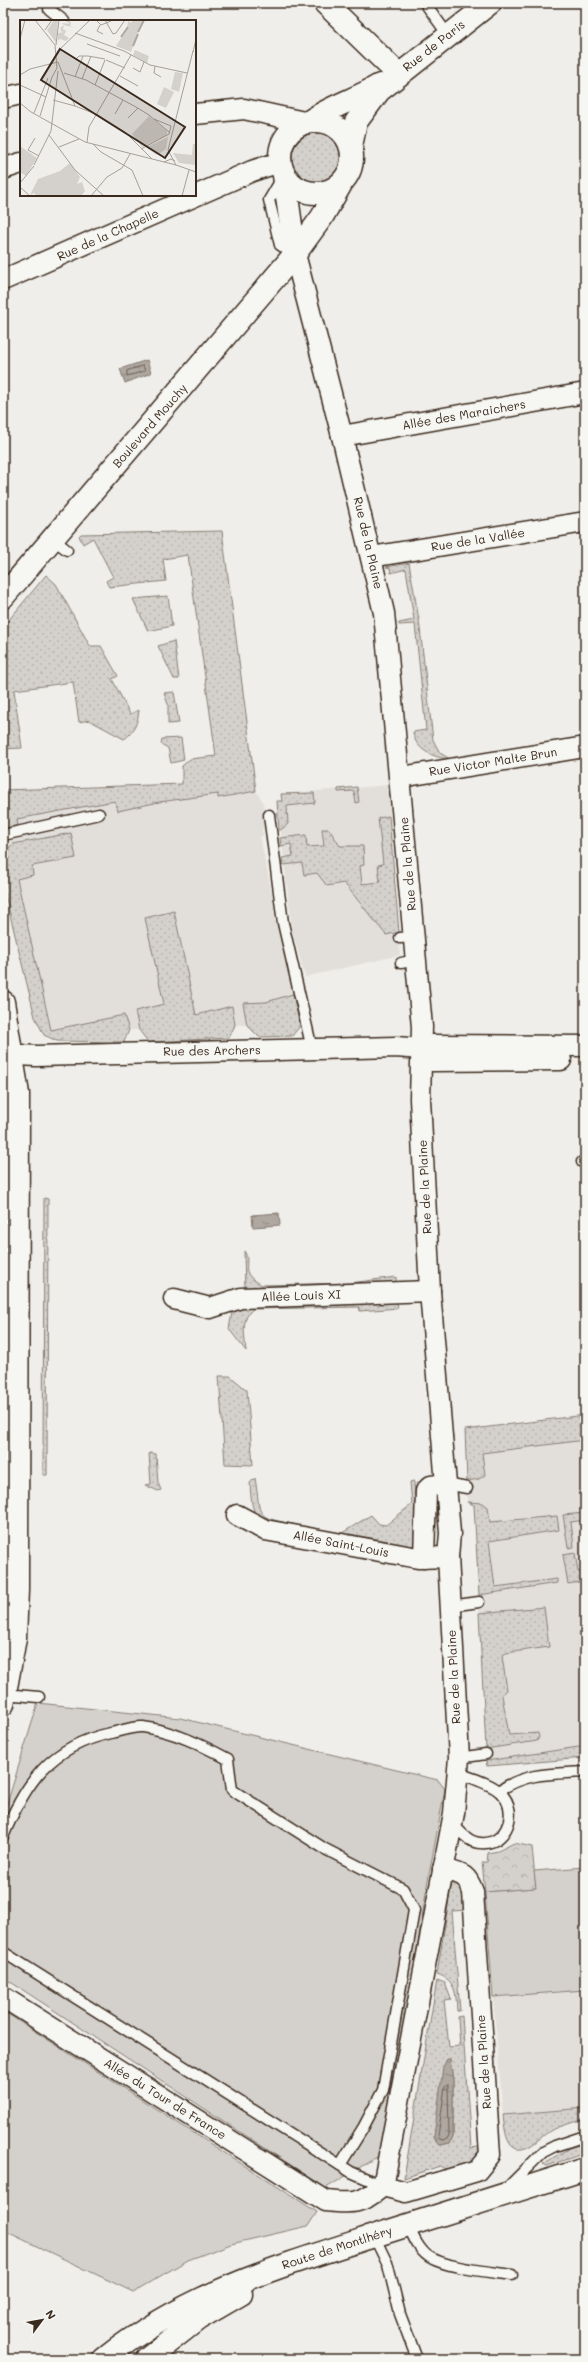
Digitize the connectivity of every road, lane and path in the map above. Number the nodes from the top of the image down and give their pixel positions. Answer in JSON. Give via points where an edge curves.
{"nodes":[{"id":1,"x":325,"y":3,"type":"edge"},
{"id":2,"x":425,"y":3,"type":"edge"},
{"id":3,"x":490,"y":3,"type":"edge"},
{"id":4,"x":49,"y":9,"type":"dead end"},
{"id":5,"x":63,"y":20,"type":"edge"},
{"id":6,"x":448,"y":35,"type":"junction"},
{"id":7,"x":398,"y":74,"type":"junction"},
{"id":8,"x":20,"y":94,"type":"edge"},
{"id":9,"x":3,"y":98,"type":"edge"},
{"id":10,"x":196,"y":114,"type":"edge"},
{"id":11,"x":307,"y":122,"type":"junction"},
{"id":12,"x":350,"y":146,"type":"junction"},
{"id":13,"x":20,"y":163,"type":"edge"},
{"id":14,"x":282,"y":168,"type":"junction"},
{"id":15,"x":3,"y":169,"type":"edge"},
{"id":16,"x":341,"y":184,"type":"junction"},
{"id":17,"x":195,"y":196,"type":"edge"},
{"id":18,"x":196,"y":196,"type":"edge"},
{"id":19,"x":295,"y":254,"type":"junction"},
{"id":20,"x":3,"y":280,"type":"edge"},
{"id":21,"x":585,"y":393,"type":"edge"},
{"id":22,"x":342,"y":436,"type":"junction"},
{"id":23,"x":585,"y":522,"type":"edge"},
{"id":24,"x":371,"y":557,"type":"junction"},
{"id":25,"x":3,"y":597,"type":"edge"},
{"id":26,"x":585,"y":747,"type":"edge"},
{"id":27,"x":401,"y":777,"type":"junction"},
{"id":28,"x":99,"y":814,"type":"dead end"},
{"id":29,"x":269,"y":815,"type":"dead end"},
{"id":30,"x":3,"y":834,"type":"edge"},
{"id":31,"x":3,"y":1002,"type":"edge"},
{"id":32,"x":585,"y":1046,"type":"edge"},
{"id":33,"x":312,"y":1049,"type":"junction"},
{"id":34,"x":422,"y":1049,"type":"junction"},
{"id":35,"x":8,"y":1054,"type":"edge"},
{"id":36,"x":585,"y":1059,"type":"edge"},
{"id":37,"x":430,"y":1291,"type":"junction"},
{"id":38,"x":174,"y":1298,"type":"dead end"},
{"id":39,"x":446,"y":1484,"type":"junction"},
{"id":40,"x":467,"y":1488,"type":"dead end"},
{"id":41,"x":237,"y":1515,"type":"dead end"},
{"id":42,"x":448,"y":1557,"type":"junction"},
{"id":43,"x":424,"y":1558,"type":"junction"},
{"id":44,"x":479,"y":1602,"type":"dead end"},
{"id":45,"x":450,"y":1606,"type":"junction"},
{"id":46,"x":4,"y":1697,"type":"edge"},
{"id":47,"x":38,"y":1697,"type":"dead end"},
{"id":48,"x":486,"y":1754,"type":"dead end"},
{"id":49,"x":459,"y":1766,"type":"junction"},
{"id":50,"x":585,"y":1772,"type":"edge"},
{"id":51,"x":499,"y":1791,"type":"junction"},
{"id":52,"x":452,"y":1823,"type":"junction"},
{"id":53,"x":3,"y":1837,"type":"edge"},
{"id":54,"x":443,"y":1869,"type":"junction"},
{"id":55,"x":3,"y":1952,"type":"edge"},
{"id":56,"x":3,"y":1997,"type":"edge"},
{"id":57,"x":585,"y":2136,"type":"edge"},
{"id":58,"x":340,"y":2165,"type":"junction"},
{"id":59,"x":585,"y":2169,"type":"edge"},
{"id":60,"x":585,"y":2179,"type":"edge"},
{"id":61,"x":383,"y":2186,"type":"junction"},
{"id":62,"x":499,"y":2196,"type":"junction"},
{"id":63,"x":410,"y":2230,"type":"junction"},
{"id":64,"x":376,"y":2240,"type":"junction"},
{"id":65,"x":512,"y":2275,"type":"dead end"},
{"id":66,"x":104,"y":2359,"type":"edge"},
{"id":67,"x":147,"y":2359,"type":"edge"},
{"id":68,"x":417,"y":2359,"type":"edge"}],
"edges":[{"from":1,"to":7,"type":"main road"},
{"from":2,"to":6,"type":"lane"},
{"from":3,"to":6,"type":"main road","name":"Rue de Paris"},
{"from":4,"to":5,"type":"lane"},
{"from":6,"to":7,"type":"main road","name":"Rue de Paris"},
{"from":7,"to":11,"type":"main road","name":"Rue de Paris","via":[[365,94],[321,113]]},
{"from":7,"to":12,"type":"main road","name":"Rue de Paris","via":[[379,91],[356,122]]},
{"from":8,"to":9,"type":"street"},
{"from":10,"to":11,"type":"street","via":[[244,109]]},
{"from":11,"to":12,"type":"main road","via":[[325,122],[336,127]]},
{"from":11,"to":14,"type":"main road","via":[[291,130],[284,140],[280,150]]},
{"from":12,"to":16,"type":"main road","via":[[351,166]]},
{"from":13,"to":15,"type":"street"},
{"from":14,"to":16,"type":"main road","via":[[292,185],[304,192],[317,194],[330,191]]},
{"from":14,"to":18,"type":"street","name":"Rue de la Chapelle","via":[[252,171]]},
{"from":14,"to":19,"type":"main road"},
{"from":16,"to":19,"type":"main road","name":"Boulevard Mouchy","via":[[322,217]]},
{"from":17,"to":20,"type":"street","name":"Rue de la Chapelle"},
{"from":19,"to":22,"type":"street","name":"Rue de la Plaine"},
{"from":19,"to":25,"type":"main road","name":"Boulevard Mouchy","via":[[60,544]]},
{"from":21,"to":22,"type":"street","name":"Allée des Maraichers"},
{"from":22,"to":24,"type":"street","name":"Rue de la Plaine"},
{"from":23,"to":24,"type":"street","name":"Rue de la Vallée"},
{"from":24,"to":27,"type":"street","name":"Rue de la Plaine","via":[[384,613]]},
{"from":26,"to":27,"type":"street","name":"Rue Victor Malte Brun"},
{"from":27,"to":34,"type":"street","name":"Rue de la Plaine","via":[[408,962],[422,1027]]},
{"from":28,"to":30,"type":"lane"},
{"from":29,"to":33,"type":"lane","via":[[283,923]]},
{"from":31,"to":35,"type":"main road"},
{"from":32,"to":34,"type":"street","name":"Rue des Archers","via":[[433,1045]]},
{"from":33,"to":34,"type":"street","name":"Rue des Archers"},
{"from":33,"to":35,"type":"street","name":"Rue des Archers","via":[[36,1056]]},
{"from":34,"to":36,"type":"street","via":[[432,1061]]},
{"from":34,"to":37,"type":"street","name":"Rue de la Plaine","via":[[420,1099]]},
{"from":35,"to":46,"type":"main road","via":[[18,1094],[17,1590],[15,1638]]},
{"from":37,"to":38,"type":"street","name":"Allée Louis XI","via":[[241,1298],[210,1308]]},
{"from":37,"to":39,"type":"street","name":"Rue de la Plaine"},
{"from":39,"to":40,"type":"lane"},
{"from":39,"to":42,"type":"street","name":"Rue de la Plaine","via":[[450,1533]]},
{"from":39,"to":43,"type":"street","via":[[431,1486],[426,1492]]},
{"from":41,"to":43,"type":"street","name":"Allée Saint-Louis","via":[[265,1530]]},
{"from":42,"to":43,"type":"street","name":"Allée Saint-Louis"},
{"from":42,"to":45,"type":"street","name":"Rue de la Plaine"},
{"from":44,"to":45,"type":"lane"},
{"from":45,"to":49,"type":"street","name":"Rue de la Plaine"},
{"from":46,"to":47,"type":"lane"},
{"from":48,"to":49,"type":"lane"},
{"from":49,"to":51,"type":"lane"},
{"from":49,"to":52,"type":"street","name":"Rue de la Plaine"},
{"from":50,"to":51,"type":"lane","via":[[526,1777],[513,1781]]},
{"from":51,"to":52,"type":"lane","via":[[508,1802],[511,1811],[507,1828],[501,1835],[484,1842],[474,1841],[465,1837]]},
{"from":52,"to":54,"type":"street","name":"Rue de la Plaine"},
{"from":53,"to":58,"type":"lane","via":[[16,1804],[34,1776],[55,1757],[77,1743],[142,1727],[191,1740],[228,1759],[232,1790],[325,1849],[403,1889],[414,1910],[383,2090]]},
{"from":54,"to":61,"type":"street","name":"Rue de la Plaine"},
{"from":54,"to":61,"type":"street","name":"Rue de la Plaine","via":[[461,1874],[468,1879],[473,1892],[490,2155],[477,2171],[406,2192]]},
{"from":55,"to":58,"type":"lane"},
{"from":56,"to":61,"type":"street","name":"Allée du Tour de France","via":[[326,2201],[353,2204],[371,2196]]},
{"from":57,"to":62,"type":"lane","via":[[543,2152]]},
{"from":58,"to":61,"type":"lane"},
{"from":59,"to":62,"type":"main road","name":"Route de Montlhéry"},
{"from":60,"to":63,"type":"main road","name":"Route de Montlhéry"},
{"from":62,"to":63,"type":"main road","name":"Route de Montlhéry"},
{"from":63,"to":64,"type":"main road","name":"Route de Montlhéry"},
{"from":63,"to":65,"type":"lane","via":[[428,2256],[446,2264]]},
{"from":64,"to":66,"type":"main road","name":"Route de Montlhéry","via":[[226,2286],[133,2336]]},
{"from":64,"to":67,"type":"main road","name":"Route de Montlhéry","via":[[250,2289],[198,2319]]},
{"from":64,"to":68,"type":"lane","via":[[388,2265],[400,2314]]}]}
